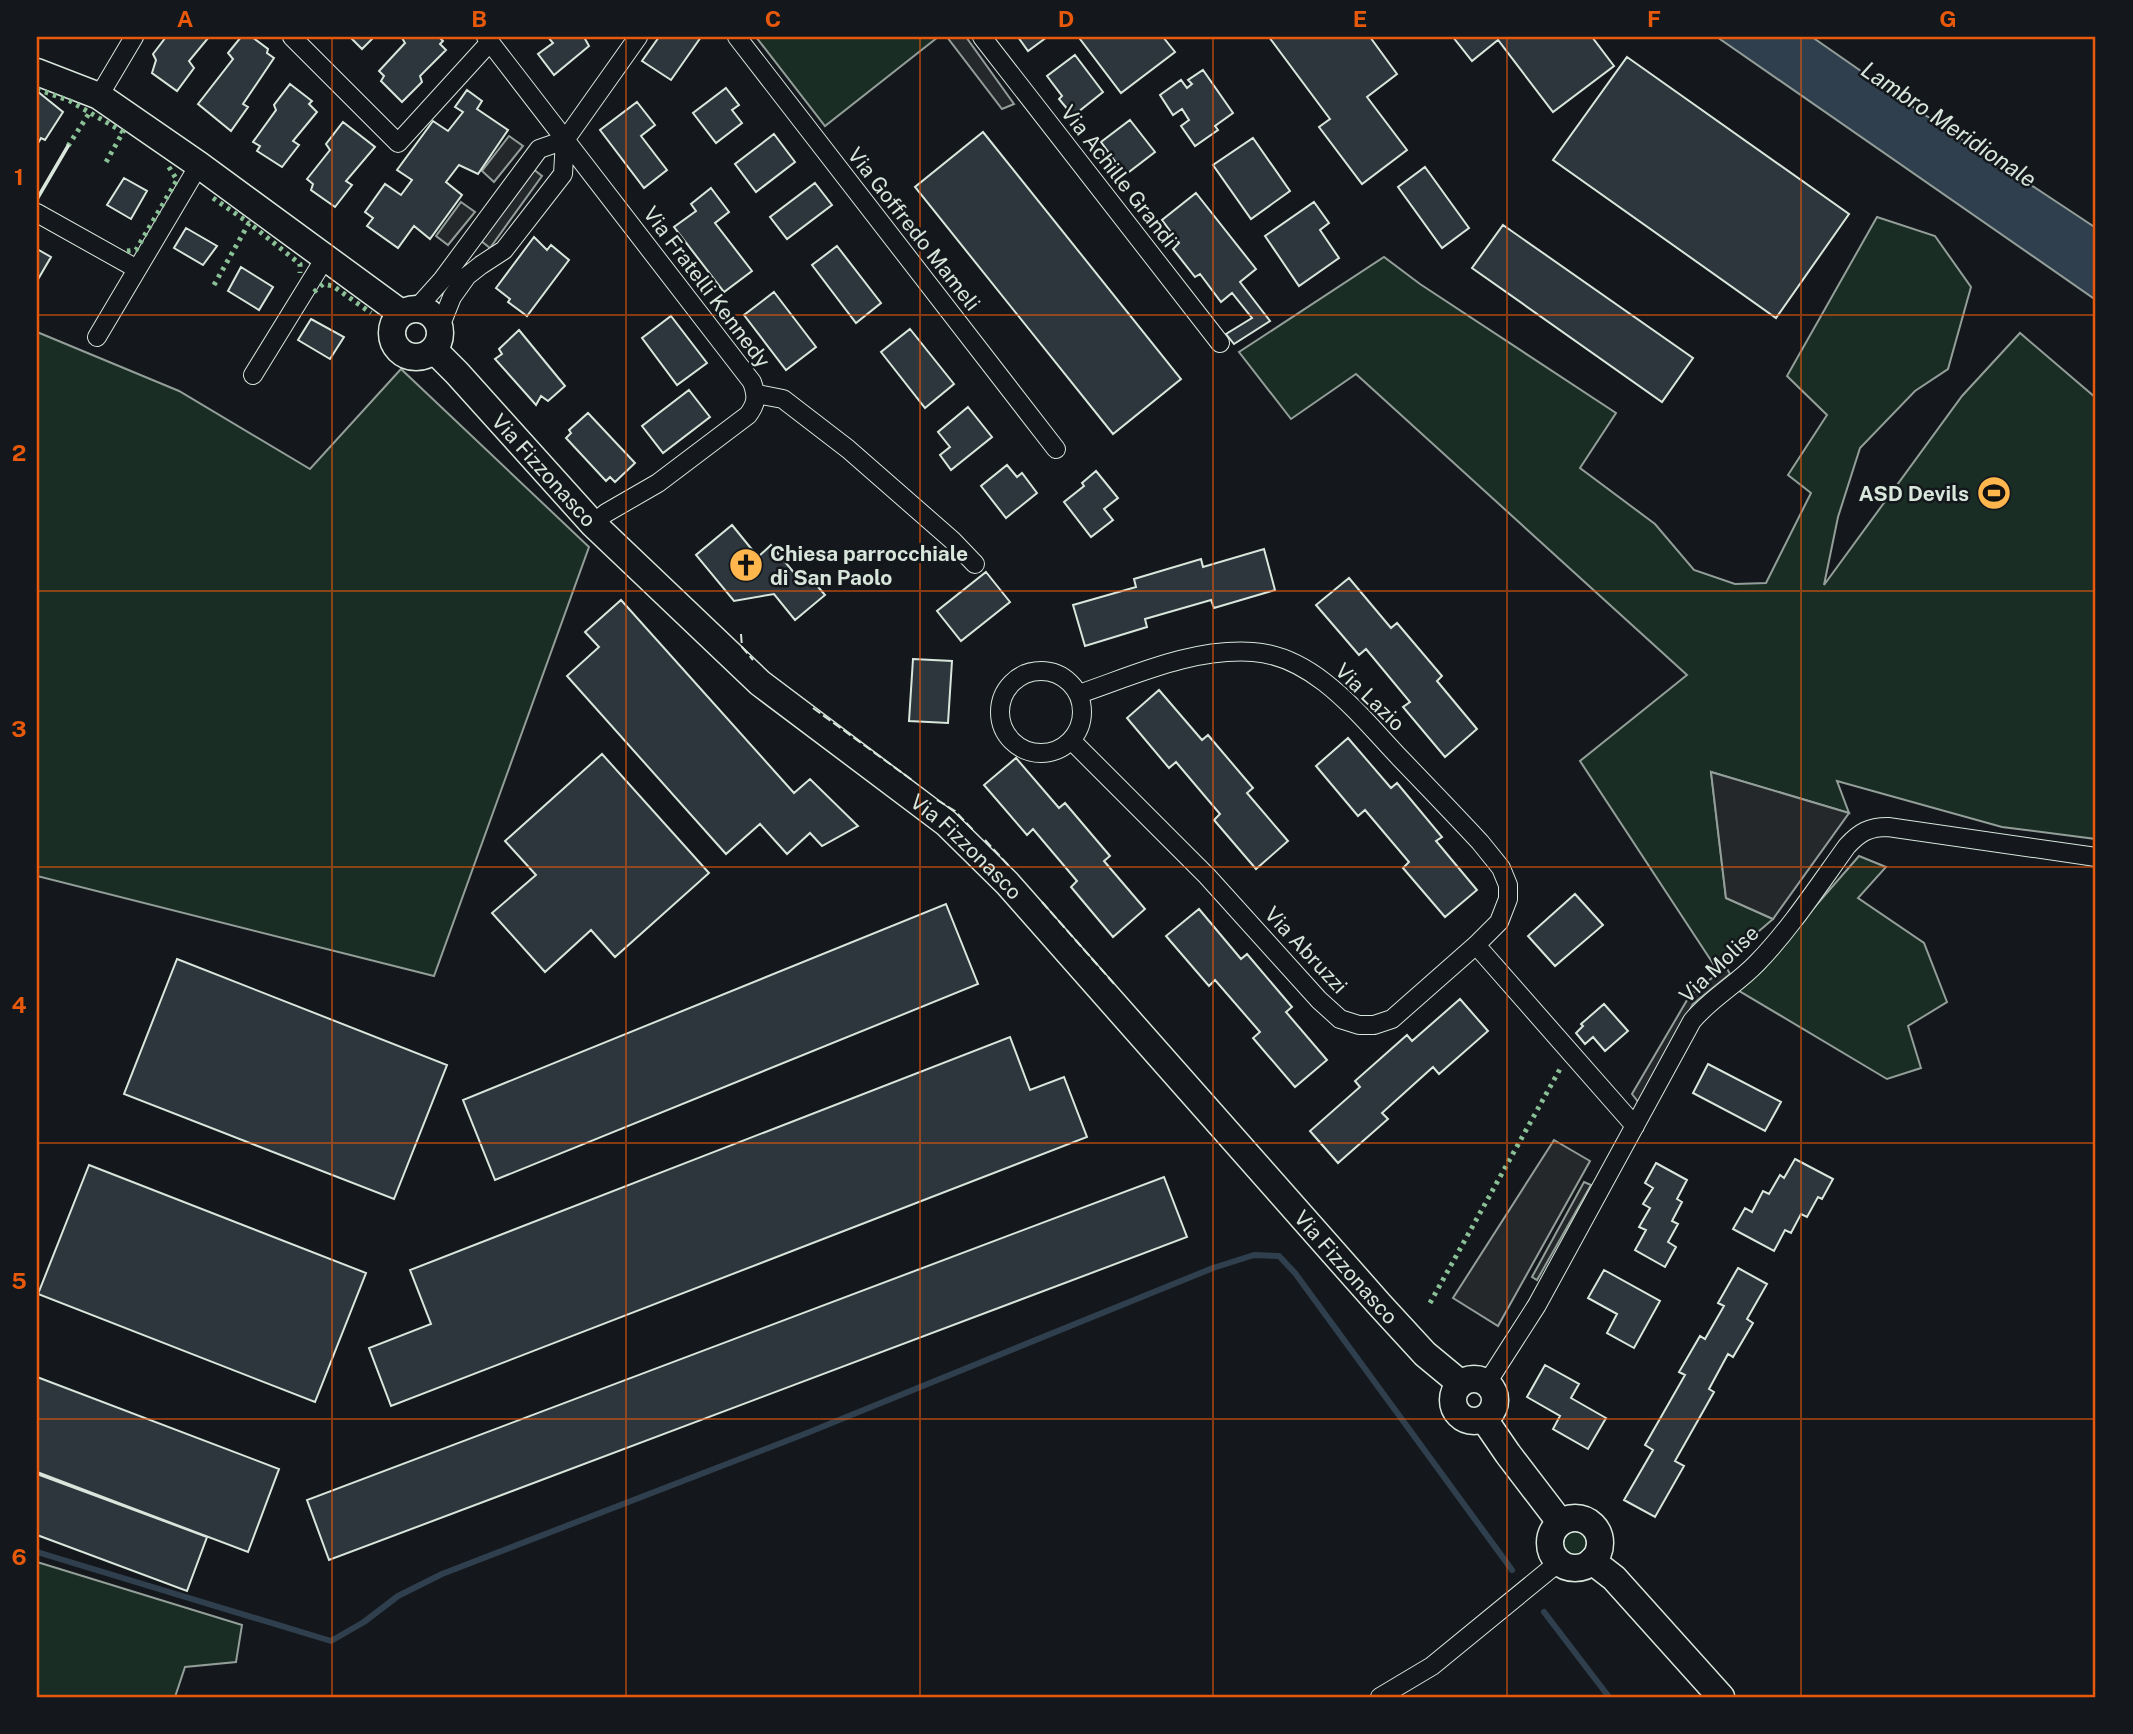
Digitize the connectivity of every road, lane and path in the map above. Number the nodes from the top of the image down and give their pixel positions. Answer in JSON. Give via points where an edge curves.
{"nodes":[{"id":1,"x":134,"y":37,"type":"edge"},
{"id":2,"x":292,"y":37,"type":"edge"},
{"id":3,"x":638,"y":37,"type":"edge"},
{"id":4,"x":737,"y":37,"type":"edge"},
{"id":5,"x":982,"y":37,"type":"edge"},
{"id":6,"x":488,"y":39,"type":"edge"},
{"id":7,"x":37,"y":72,"type":"edge"},
{"id":8,"x":99,"y":96,"type":"junction"},
{"id":9,"x":565,"y":140,"type":"junction"},
{"id":10,"x":199,"y":165,"type":"junction"},
{"id":11,"x":37,"y":213,"type":"edge"},
{"id":12,"x":325,"y":258,"type":"junction"},
{"id":13,"x":137,"y":269,"type":"junction"},
{"id":14,"x":409,"y":311,"type":"junction"},
{"id":15,"x":97,"y":337,"type":"dead end"},
{"id":16,"x":437,"y":339,"type":"junction"},
{"id":17,"x":1220,"y":343,"type":"dead end"},
{"id":18,"x":253,"y":374,"type":"dead end"},
{"id":19,"x":757,"y":394,"type":"junction"},
{"id":20,"x":1056,"y":449,"type":"dead end"},
{"id":21,"x":593,"y":524,"type":"junction"},
{"id":22,"x":975,"y":564,"type":"dead end"},
{"id":23,"x":1079,"y":694,"type":"junction"},
{"id":24,"x":1072,"y":740,"type":"junction"},
{"id":25,"x":2096,"y":857,"type":"edge"},
{"id":26,"x":1476,"y":945,"type":"junction"},
{"id":27,"x":1635,"y":1126,"type":"junction"},
{"id":28,"x":1460,"y":1383,"type":"junction"},
{"id":29,"x":1487,"y":1383,"type":"junction"},
{"id":30,"x":1483,"y":1419,"type":"junction"},
{"id":31,"x":1560,"y":1522,"type":"junction"},
{"id":32,"x":1592,"y":1562,"type":"junction"},
{"id":33,"x":1551,"y":1569,"type":"junction"},
{"id":34,"x":1380,"y":1697,"type":"edge"},
{"id":35,"x":1721,"y":1697,"type":"edge"}],
"edges":[{"from":1,"to":8,"type":"street"},
{"from":2,"to":6,"type":"street","via":[[398,143]]},
{"from":3,"to":9,"type":"street"},
{"from":4,"to":20,"type":"street","name":"Via Goffredo Mameli"},
{"from":5,"to":17,"type":"street","name":"Via Achille Grandi"},
{"from":6,"to":9,"type":"street","name":"Via Fratelli Kennedy"},
{"from":7,"to":8,"type":"main road","name":"Via Fizzonasco"},
{"from":8,"to":10,"type":"main road","name":"Via Fizzonasco"},
{"from":9,"to":14,"type":"street","via":[[539,149],[442,280]]},
{"from":9,"to":16,"type":"street","via":[[564,174],[504,250],[467,276],[452,297]]},
{"from":9,"to":19,"type":"street","name":"Via Fratelli Kennedy"},
{"from":10,"to":12,"type":"main road","name":"Via Fizzonasco"},
{"from":10,"to":13,"type":"street"},
{"from":11,"to":13,"type":"street"},
{"from":12,"to":14,"type":"main road","name":"Via Fizzonasco"},
{"from":12,"to":18,"type":"street"},
{"from":13,"to":15,"type":"street"},
{"from":14,"to":16,"type":"main road","name":"Via Fizzonasco","via":[[431,314]]},
{"from":14,"to":16,"type":"main road","via":[[392,326],[397,349],[411,358],[427,355]]},
{"from":16,"to":21,"type":"main road","name":"Via Fizzonasco","via":[[457,373]]},
{"from":19,"to":21,"type":"street","name":"Via Fratelli Kennedy","via":[[748,415]]},
{"from":19,"to":22,"type":"street","via":[[783,399],[848,449]]},
{"from":21,"to":28,"type":"main road","name":"Via Fizzonasco","via":[[760,683],[968,842],[1379,1304]]},
{"from":23,"to":24,"type":"street","via":[[1080,726]]},
{"from":23,"to":24,"type":"street","via":[[1069,681],[1039,670],[1010,684],[1000,706],[1003,730],[1026,751],[1059,750]]},
{"from":23,"to":26,"type":"street","name":"Via Lazio","via":[[1182,658],[1213,653],[1281,657],[1311,673],[1343,698],[1501,868],[1508,899],[1499,922]]},
{"from":24,"to":26,"type":"street","name":"Via Abruzzi","via":[[1208,876],[1340,1019],[1359,1025],[1392,1019]]},
{"from":25,"to":27,"type":"street","name":"Via Molise","via":[[1888,827],[1871,827],[1858,834],[1785,932],[1692,1021]]},
{"from":26,"to":27,"type":"street"},
{"from":27,"to":29,"type":"street","name":"Via Molise","via":[[1536,1305]]},
{"from":28,"to":29,"type":"main road","via":[[1474,1378]]},
{"from":28,"to":30,"type":"main road","via":[[1453,1395],[1454,1409],[1470,1421]]},
{"from":29,"to":30,"type":"main road","via":[[1495,1402]]},
{"from":30,"to":31,"type":"main road"},
{"from":31,"to":32,"type":"main road","via":[[1576,1518],[1597,1530],[1600,1547]]},
{"from":31,"to":33,"type":"main road","via":[[1550,1542]]},
{"from":32,"to":33,"type":"main road"},
{"from":32,"to":35,"type":"main road","via":[[1614,1578]]},
{"from":33,"to":34,"type":"street","via":[[1432,1666]]}]}
